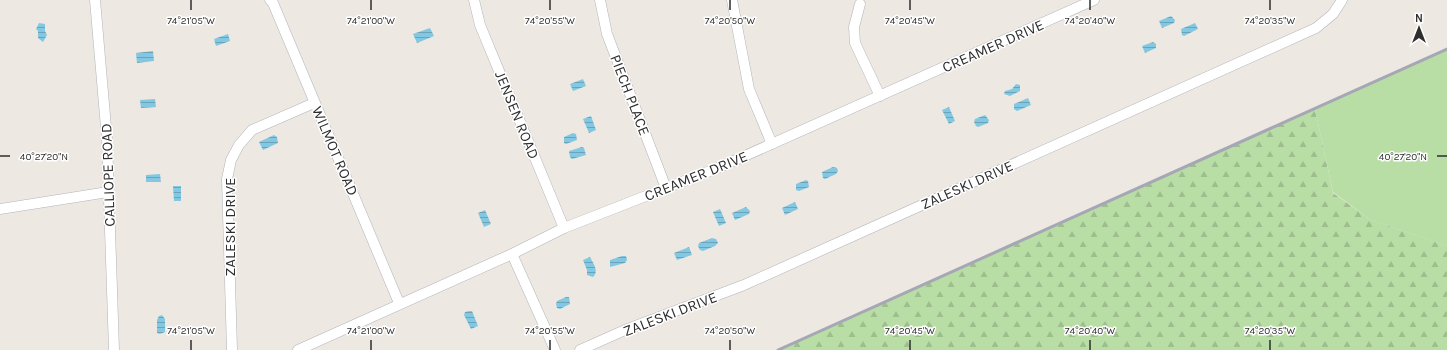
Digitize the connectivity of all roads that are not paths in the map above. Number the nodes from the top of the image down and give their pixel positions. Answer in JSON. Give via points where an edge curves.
{"nodes":[{"id":1,"x":95,"y":0,"type":"edge"},
{"id":2,"x":270,"y":0,"type":"edge"},
{"id":3,"x":474,"y":0,"type":"edge"},
{"id":4,"x":600,"y":0,"type":"edge"},
{"id":5,"x":732,"y":0,"type":"edge"},
{"id":6,"x":1094,"y":0,"type":"edge"},
{"id":7,"x":1342,"y":0,"type":"edge"},
{"id":8,"x":860,"y":4,"type":"dead end"},
{"id":9,"x":880,"y":96,"type":"junction"},
{"id":10,"x":314,"y":103,"type":"junction"},
{"id":11,"x":772,"y":144,"type":"junction"},
{"id":12,"x":666,"y":188,"type":"junction"},
{"id":13,"x":108,"y":192,"type":"junction"},
{"id":14,"x":0,"y":209,"type":"edge"},
{"id":15,"x":564,"y":228,"type":"junction"},
{"id":16,"x":512,"y":254,"type":"junction"},
{"id":17,"x":399,"y":303,"type":"junction"},
{"id":18,"x":114,"y":350,"type":"edge"},
{"id":19,"x":232,"y":350,"type":"edge"},
{"id":20,"x":298,"y":350,"type":"edge"},
{"id":21,"x":555,"y":350,"type":"edge"},
{"id":22,"x":580,"y":350,"type":"edge"}],
"edges":[{"from":1,"to":13,"type":"street","name":"CALLIOPE ROAD","via":[[107,139]]},
{"from":2,"to":10,"type":"street","name":"WILMOT ROAD"},
{"from":3,"to":15,"type":"street","name":"JENSEN ROAD","via":[[480,25]]},
{"from":4,"to":12,"type":"street","name":"PIECH PLACE","via":[[607,34]]},
{"from":5,"to":11,"type":"street","via":[[749,89]]},
{"from":6,"to":9,"type":"street","name":"CREAMER DRIVE"},
{"from":7,"to":22,"type":"street","name":"ZALESKI DRIVE","via":[[1333,14],[1316,28],[744,285],[625,330]]},
{"from":8,"to":9,"type":"street","via":[[854,27],[855,43]]},
{"from":9,"to":11,"type":"street","name":"CREAMER DRIVE"},
{"from":10,"to":17,"type":"street","name":"WILMOT ROAD"},
{"from":10,"to":19,"type":"street","name":"ZALESKI DRIVE","via":[[252,130],[239,145],[231,160],[227,179]]},
{"from":11,"to":12,"type":"street","name":"CREAMER DRIVE"},
{"from":12,"to":15,"type":"street","name":"CREAMER DRIVE"},
{"from":13,"to":14,"type":"street"},
{"from":13,"to":18,"type":"street","name":"CALLIOPE ROAD"},
{"from":15,"to":16,"type":"street","name":"CREAMER DRIVE"},
{"from":16,"to":17,"type":"street","name":"CREAMER DRIVE"},
{"from":16,"to":21,"type":"street"},
{"from":17,"to":20,"type":"street","name":"CREAMER DRIVE"}]}
